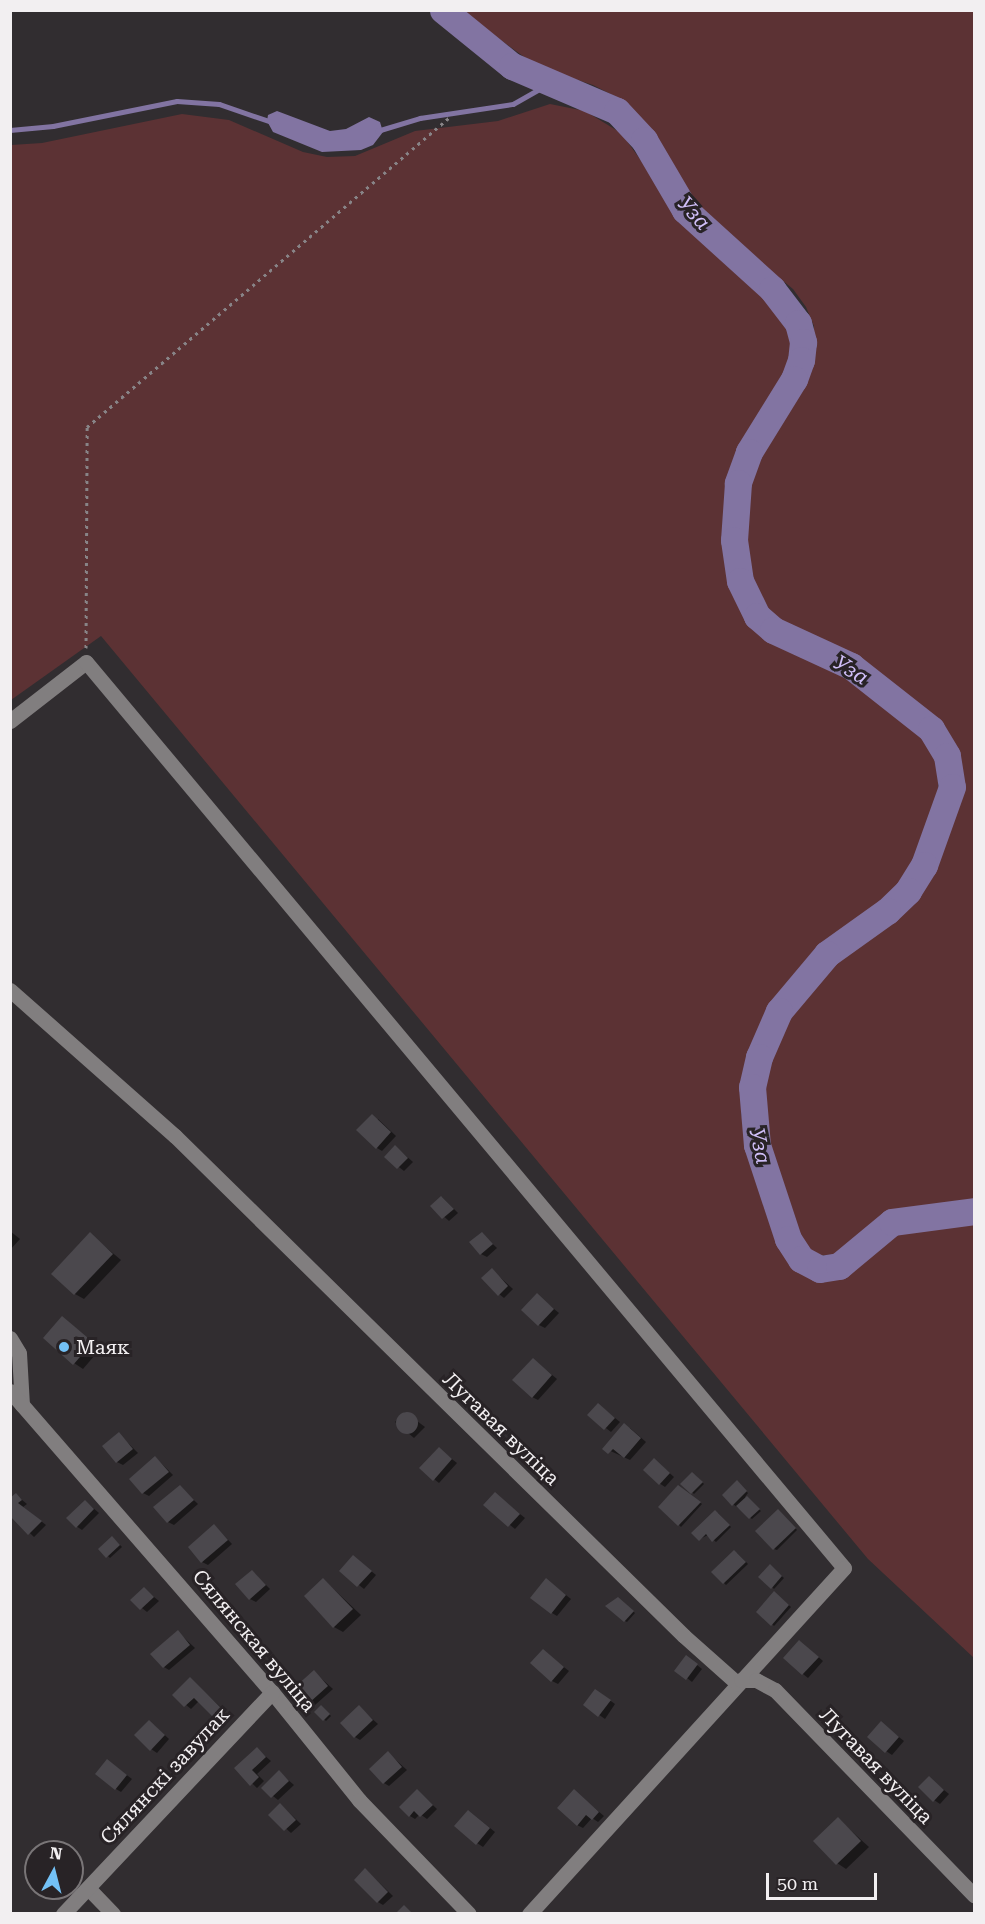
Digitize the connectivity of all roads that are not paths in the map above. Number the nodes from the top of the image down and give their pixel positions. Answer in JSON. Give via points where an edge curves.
{"nodes":[{"id":1,"x":10,"y":721,"type":"edge"},
{"id":2,"x":10,"y":990,"type":"edge"},
{"id":3,"x":10,"y":1338,"type":"edge"},
{"id":4,"x":10,"y":1391,"type":"edge"},
{"id":5,"x":22,"y":1405,"type":"junction"},
{"id":6,"x":739,"y":1682,"type":"junction"},
{"id":7,"x":272,"y":1692,"type":"junction"},
{"id":8,"x":88,"y":1888,"type":"junction"},
{"id":9,"x":975,"y":1894,"type":"edge"},
{"id":10,"x":63,"y":1914,"type":"edge"},
{"id":11,"x":113,"y":1914,"type":"edge"},
{"id":12,"x":469,"y":1914,"type":"edge"},
{"id":13,"x":529,"y":1914,"type":"edge"}],
"edges":[{"from":1,"to":6,"type":"street","via":[[86,662],[844,1568]]},
{"from":2,"to":6,"type":"street","name":"Лугавая вуліца","via":[[174,1136]]},
{"from":3,"to":5,"type":"street","via":[[19,1353]]},
{"from":4,"to":5,"type":"street","name":"Сялянская вуліца"},
{"from":5,"to":7,"type":"street","name":"Сялянская вуліца"},
{"from":6,"to":9,"type":"street","name":"Лугавая вуліца","via":[[756,1680],[775,1690]]},
{"from":6,"to":13,"type":"street"},
{"from":7,"to":8,"type":"street","name":"Сялянскі завулак"},
{"from":7,"to":12,"type":"street","name":"Сялянская вуліца","via":[[359,1800]]},
{"from":8,"to":10,"type":"street","name":"Сялянскі завулак"},
{"from":8,"to":11,"type":"street"}]}
